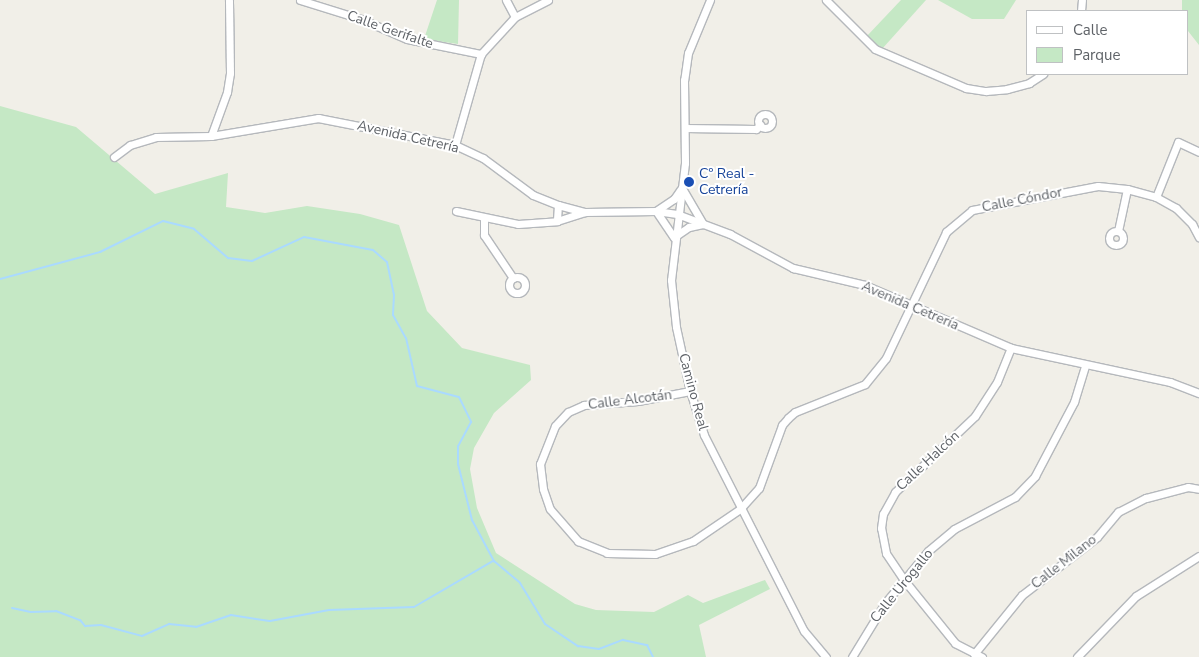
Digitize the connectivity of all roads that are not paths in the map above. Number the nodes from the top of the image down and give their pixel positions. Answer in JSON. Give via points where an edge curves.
{"nodes":[{"id":1,"x":229,"y":0,"type":"edge"},
{"id":2,"x":300,"y":0,"type":"edge"},
{"id":3,"x":506,"y":0,"type":"edge"},
{"id":4,"x":548,"y":0,"type":"edge"},
{"id":5,"x":710,"y":0,"type":"edge"},
{"id":6,"x":826,"y":0,"type":"edge"},
{"id":7,"x":515,"y":17,"type":"junction"},
{"id":8,"x":481,"y":54,"type":"junction"},
{"id":9,"x":1041,"y":75,"type":"edge"},
{"id":10,"x":760,"y":125,"type":"dead end"},
{"id":11,"x":685,"y":128,"type":"junction"},
{"id":12,"x":211,"y":136,"type":"junction"},
{"id":13,"x":455,"y":145,"type":"junction"},
{"id":14,"x":1199,"y":152,"type":"edge"},
{"id":15,"x":114,"y":157,"type":"dead end"},
{"id":16,"x":682,"y":188,"type":"junction"},
{"id":17,"x":1127,"y":189,"type":"junction"},
{"id":18,"x":1156,"y":197,"type":"junction"},
{"id":19,"x":558,"y":205,"type":"junction"},
{"id":20,"x":456,"y":211,"type":"dead end"},
{"id":21,"x":656,"y":211,"type":"junction"},
{"id":22,"x":585,"y":212,"type":"junction"},
{"id":23,"x":677,"y":214,"type":"junction"},
{"id":24,"x":484,"y":218,"type":"junction"},
{"id":25,"x":557,"y":221,"type":"junction"},
{"id":26,"x":703,"y":224,"type":"junction"},
{"id":27,"x":1118,"y":231,"type":"dead end"},
{"id":28,"x":1199,"y":237,"type":"edge"},
{"id":29,"x":674,"y":238,"type":"junction"},
{"id":30,"x":513,"y":278,"type":"dead end"},
{"id":31,"x":911,"y":305,"type":"junction"},
{"id":32,"x":1011,"y":348,"type":"junction"},
{"id":33,"x":1085,"y":365,"type":"junction"},
{"id":34,"x":690,"y":391,"type":"junction"},
{"id":35,"x":1199,"y":393,"type":"edge"},
{"id":36,"x":1199,"y":489,"type":"edge"},
{"id":37,"x":740,"y":509,"type":"junction"},
{"id":38,"x":1199,"y":556,"type":"edge"},
{"id":39,"x":904,"y":580,"type":"junction"},
{"id":40,"x":974,"y":654,"type":"junction"},
{"id":41,"x":826,"y":657,"type":"edge"},
{"id":42,"x":852,"y":657,"type":"edge"},
{"id":43,"x":982,"y":657,"type":"edge"},
{"id":44,"x":1077,"y":657,"type":"edge"}],
"edges":[{"from":1,"to":12,"type":"street","via":[[230,72]]},
{"from":2,"to":8,"type":"street","name":"Calle Gerifalte","via":[[361,19],[406,39]]},
{"from":3,"to":7,"type":"street"},
{"from":4,"to":7,"type":"street"},
{"from":5,"to":11,"type":"street","name":"Camino Real","via":[[688,52],[684,80]]},
{"from":6,"to":9,"type":"street","via":[[875,49],[958,85],[986,91],[1007,89],[1029,83]]},
{"from":7,"to":8,"type":"street"},
{"from":8,"to":13,"type":"street"},
{"from":10,"to":11,"type":"street","via":[[756,129]]},
{"from":11,"to":16,"type":"street","name":"Camino Real"},
{"from":12,"to":13,"type":"street","name":"Avenida Cetrería","via":[[318,118]]},
{"from":12,"to":15,"type":"street","name":"Avenida Cetrería","via":[[156,137],[130,145]]},
{"from":13,"to":19,"type":"street","name":"Avenida Cetrería","via":[[484,158],[532,196]]},
{"from":14,"to":18,"type":"street","via":[[1178,142]]},
{"from":16,"to":21,"type":"street","via":[[674,200]]},
{"from":16,"to":23,"type":"street","name":"Camino Real"},
{"from":16,"to":26,"type":"street"},
{"from":17,"to":18,"type":"street","name":"Calle Cóndor"},
{"from":17,"to":27,"type":"street"},
{"from":17,"to":31,"type":"street","name":"Calle Cóndor","via":[[1090,187],[972,210],[946,232]]},
{"from":18,"to":28,"type":"street","name":"Calle Cóndor","via":[[1176,208],[1192,224]]},
{"from":19,"to":22,"type":"street","name":"Avenida Cetrería"},
{"from":19,"to":25,"type":"street"},
{"from":20,"to":24,"type":"street"},
{"from":21,"to":22,"type":"street","name":"Avenida Cetrería"},
{"from":21,"to":23,"type":"street","name":"Avenida Cetrería"},
{"from":21,"to":29,"type":"street"},
{"from":22,"to":25,"type":"street"},
{"from":23,"to":26,"type":"street","name":"Avenida Cetrería"},
{"from":23,"to":29,"type":"street","name":"Camino Real"},
{"from":24,"to":25,"type":"street","via":[[518,224]]},
{"from":24,"to":30,"type":"street","via":[[484,235]]},
{"from":26,"to":29,"type":"street","via":[[689,227]]},
{"from":26,"to":31,"type":"street","name":"Avenida Cetrería","via":[[730,234],[793,268],[865,286]]},
{"from":29,"to":34,"type":"street","name":"Camino Real","via":[[672,299]]},
{"from":31,"to":32,"type":"street","name":"Avenida Cetrería"},
{"from":31,"to":37,"type":"street","name":"Calle Cóndor","via":[[886,358],[865,384],[795,412],[782,425],[759,488]]},
{"from":32,"to":33,"type":"street","name":"Avenida Cetrería"},
{"from":32,"to":39,"type":"street","name":"Calle Halcón","via":[[997,382],[975,416],[888,502],[883,514],[882,541]]},
{"from":33,"to":35,"type":"street","name":"Avenida Cetrería","via":[[1170,382]]},
{"from":33,"to":39,"type":"street","name":"Calle Urogallo","via":[[1074,402],[1035,476],[1015,497],[954,528],[928,551]]},
{"from":34,"to":37,"type":"street","name":"Camino Real","via":[[704,435]]},
{"from":34,"to":37,"type":"street","name":"Calle Alcotán","via":[[638,401],[584,405],[568,412],[555,426],[540,464],[550,509],[578,541],[625,556],[673,550],[693,541]]},
{"from":36,"to":40,"type":"street","name":"Calle Milano","via":[[1188,487],[1146,498],[1118,512],[1097,537],[1022,595]]},
{"from":37,"to":41,"type":"street","name":"Camino Real","via":[[804,631]]},
{"from":38,"to":44,"type":"street","via":[[1136,596]]},
{"from":39,"to":40,"type":"street","name":"Calle Halcón","via":[[955,642]]},
{"from":39,"to":42,"type":"street","name":"Calle Urogallo","via":[[865,632]]},
{"from":40,"to":43,"type":"street","name":"Calle Halcón"}]}
